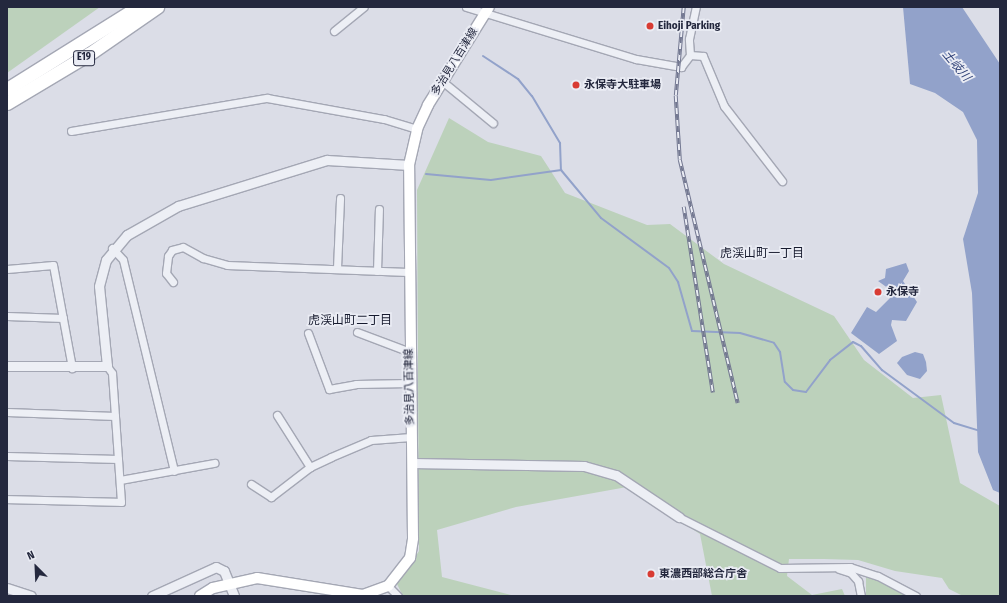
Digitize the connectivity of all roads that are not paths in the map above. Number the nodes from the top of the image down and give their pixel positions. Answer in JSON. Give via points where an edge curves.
{"nodes":[{"id":1,"x":127,"y":7,"type":"edge"},
{"id":2,"x":138,"y":7,"type":"edge"},
{"id":3,"x":156,"y":7,"type":"edge"},
{"id":4,"x":364,"y":7,"type":"edge"},
{"id":5,"x":466,"y":7,"type":"edge"},
{"id":6,"x":696,"y":7,"type":"edge"},
{"id":7,"x":487,"y":10,"type":"edge"},
{"id":8,"x":334,"y":31,"type":"dead end"},
{"id":9,"x":690,"y":54,"type":"junction"},
{"id":10,"x":37,"y":72,"type":"junction"},
{"id":11,"x":442,"y":81,"type":"junction"},
{"id":12,"x":7,"y":89,"type":"edge"},
{"id":13,"x":7,"y":103,"type":"edge"},
{"id":14,"x":493,"y":123,"type":"dead end"},
{"id":15,"x":417,"y":130,"type":"junction"},
{"id":16,"x":71,"y":131,"type":"dead end"},
{"id":17,"x":409,"y":165,"type":"junction"},
{"id":18,"x":782,"y":180,"type":"dead end"},
{"id":19,"x":340,"y":198,"type":"dead end"},
{"id":20,"x":379,"y":209,"type":"dead end"},
{"id":21,"x":112,"y":248,"type":"junction"},
{"id":22,"x":337,"y":268,"type":"junction"},
{"id":23,"x":7,"y":269,"type":"edge"},
{"id":24,"x":377,"y":270,"type":"junction"},
{"id":25,"x":408,"y":272,"type":"junction"},
{"id":26,"x":173,"y":282,"type":"dead end"},
{"id":27,"x":7,"y":316,"type":"edge"},
{"id":28,"x":63,"y":318,"type":"junction"},
{"id":29,"x":357,"y":332,"type":"dead end"},
{"id":30,"x":308,"y":333,"type":"dead end"},
{"id":31,"x":410,"y":352,"type":"junction"},
{"id":32,"x":7,"y":366,"type":"edge"},
{"id":33,"x":107,"y":366,"type":"junction"},
{"id":34,"x":72,"y":368,"type":"junction"},
{"id":35,"x":410,"y":383,"type":"junction"},
{"id":36,"x":7,"y":412,"type":"edge"},
{"id":37,"x":277,"y":415,"type":"dead end"},
{"id":38,"x":115,"y":416,"type":"junction"},
{"id":39,"x":411,"y":437,"type":"junction"},
{"id":40,"x":7,"y":456,"type":"edge"},
{"id":41,"x":118,"y":459,"type":"junction"},
{"id":42,"x":214,"y":463,"type":"dead end"},
{"id":43,"x":412,"y":463,"type":"junction"},
{"id":44,"x":310,"y":467,"type":"junction"},
{"id":45,"x":174,"y":471,"type":"junction"},
{"id":46,"x":120,"y":480,"type":"junction"},
{"id":47,"x":251,"y":484,"type":"dead end"},
{"id":48,"x":7,"y":499,"type":"edge"},
{"id":49,"x":679,"y":517,"type":"joint"},
{"id":50,"x":835,"y":568,"type":"junction"},
{"id":51,"x":867,"y":572,"type":"junction"},
{"id":52,"x":858,"y":581,"type":"junction"},
{"id":53,"x":228,"y":584,"type":"junction"},
{"id":54,"x":388,"y":586,"type":"junction"},
{"id":55,"x":7,"y":588,"type":"edge"},
{"id":56,"x":31,"y":596,"type":"edge"},
{"id":57,"x":152,"y":596,"type":"edge"},
{"id":58,"x":200,"y":596,"type":"edge"},
{"id":59,"x":234,"y":596,"type":"edge"},
{"id":60,"x":398,"y":596,"type":"edge"},
{"id":61,"x":861,"y":596,"type":"edge"},
{"id":62,"x":916,"y":596,"type":"edge"}],
"edges":[{"from":1,"to":10,"type":"highway"},
{"from":2,"to":10,"type":"highway","number":"E19"},
{"from":3,"to":13,"type":"highway","number":"E19","via":[[89,54]]},
{"from":4,"to":8,"type":"street"},
{"from":5,"to":7,"type":"street"},
{"from":6,"to":9,"type":"street","via":[[688,38]]},
{"from":7,"to":9,"type":"street","via":[[673,67],[681,67]]},
{"from":7,"to":11,"type":"main road","name":"多治見八百津線"},
{"from":9,"to":18,"type":"street","via":[[703,56],[724,106]]},
{"from":10,"to":12,"type":"highway","number":"E19"},
{"from":11,"to":14,"type":"street"},
{"from":11,"to":15,"type":"main road","name":"多治見八百津線"},
{"from":15,"to":16,"type":"street","via":[[395,121],[267,98]]},
{"from":15,"to":17,"type":"main road","name":"多治見八百津線"},
{"from":17,"to":21,"type":"street","via":[[327,160],[178,206],[144,224]]},
{"from":17,"to":25,"type":"main road","name":"多治見八百津線"},
{"from":19,"to":22,"type":"street"},
{"from":20,"to":24,"type":"street"},
{"from":21,"to":33,"type":"street","via":[[100,286]]},
{"from":21,"to":45,"type":"street","via":[[123,260]]},
{"from":22,"to":24,"type":"street"},
{"from":22,"to":26,"type":"street","via":[[227,265],[204,258],[183,247],[172,250],[168,256],[166,272]]},
{"from":23,"to":28,"type":"street","via":[[53,265]]},
{"from":24,"to":25,"type":"street"},
{"from":25,"to":31,"type":"main road","name":"多治見八百津線"},
{"from":27,"to":28,"type":"street"},
{"from":28,"to":34,"type":"street"},
{"from":29,"to":31,"type":"street"},
{"from":30,"to":35,"type":"street","via":[[329,389],[356,384]]},
{"from":31,"to":35,"type":"main road","name":"多治見八百津線"},
{"from":32,"to":34,"type":"street"},
{"from":33,"to":34,"type":"street"},
{"from":33,"to":38,"type":"street","via":[[112,373]]},
{"from":35,"to":39,"type":"main road","name":"多治見八百津線"},
{"from":36,"to":38,"type":"street"},
{"from":37,"to":44,"type":"street"},
{"from":38,"to":41,"type":"street"},
{"from":39,"to":43,"type":"main road","name":"多治見八百津線"},
{"from":39,"to":44,"type":"street","via":[[371,440]]},
{"from":40,"to":41,"type":"street"},
{"from":41,"to":46,"type":"street"},
{"from":42,"to":45,"type":"street"},
{"from":43,"to":49,"type":"street","via":[[595,468],[616,475]]},
{"from":43,"to":54,"type":"main road","name":"多治見八百津線","via":[[413,538],[410,558]]},
{"from":44,"to":47,"type":"street","via":[[271,497]]},
{"from":45,"to":46,"type":"street"},
{"from":46,"to":48,"type":"street","via":[[121,502]]},
{"from":49,"to":50,"type":"street","via":[[780,568]]},
{"from":50,"to":51,"type":"street","via":[[850,567]]},
{"from":50,"to":52,"type":"street","via":[[851,573]]},
{"from":51,"to":52,"type":"street"},
{"from":51,"to":62,"type":"street"},
{"from":52,"to":61,"type":"street"},
{"from":53,"to":54,"type":"main road","via":[[256,578],[363,595]]},
{"from":53,"to":57,"type":"street","via":[[224,571],[216,567]]},
{"from":53,"to":58,"type":"main road"},
{"from":53,"to":59,"type":"street"},
{"from":54,"to":60,"type":"street"},
{"from":55,"to":56,"type":"street"}]}
